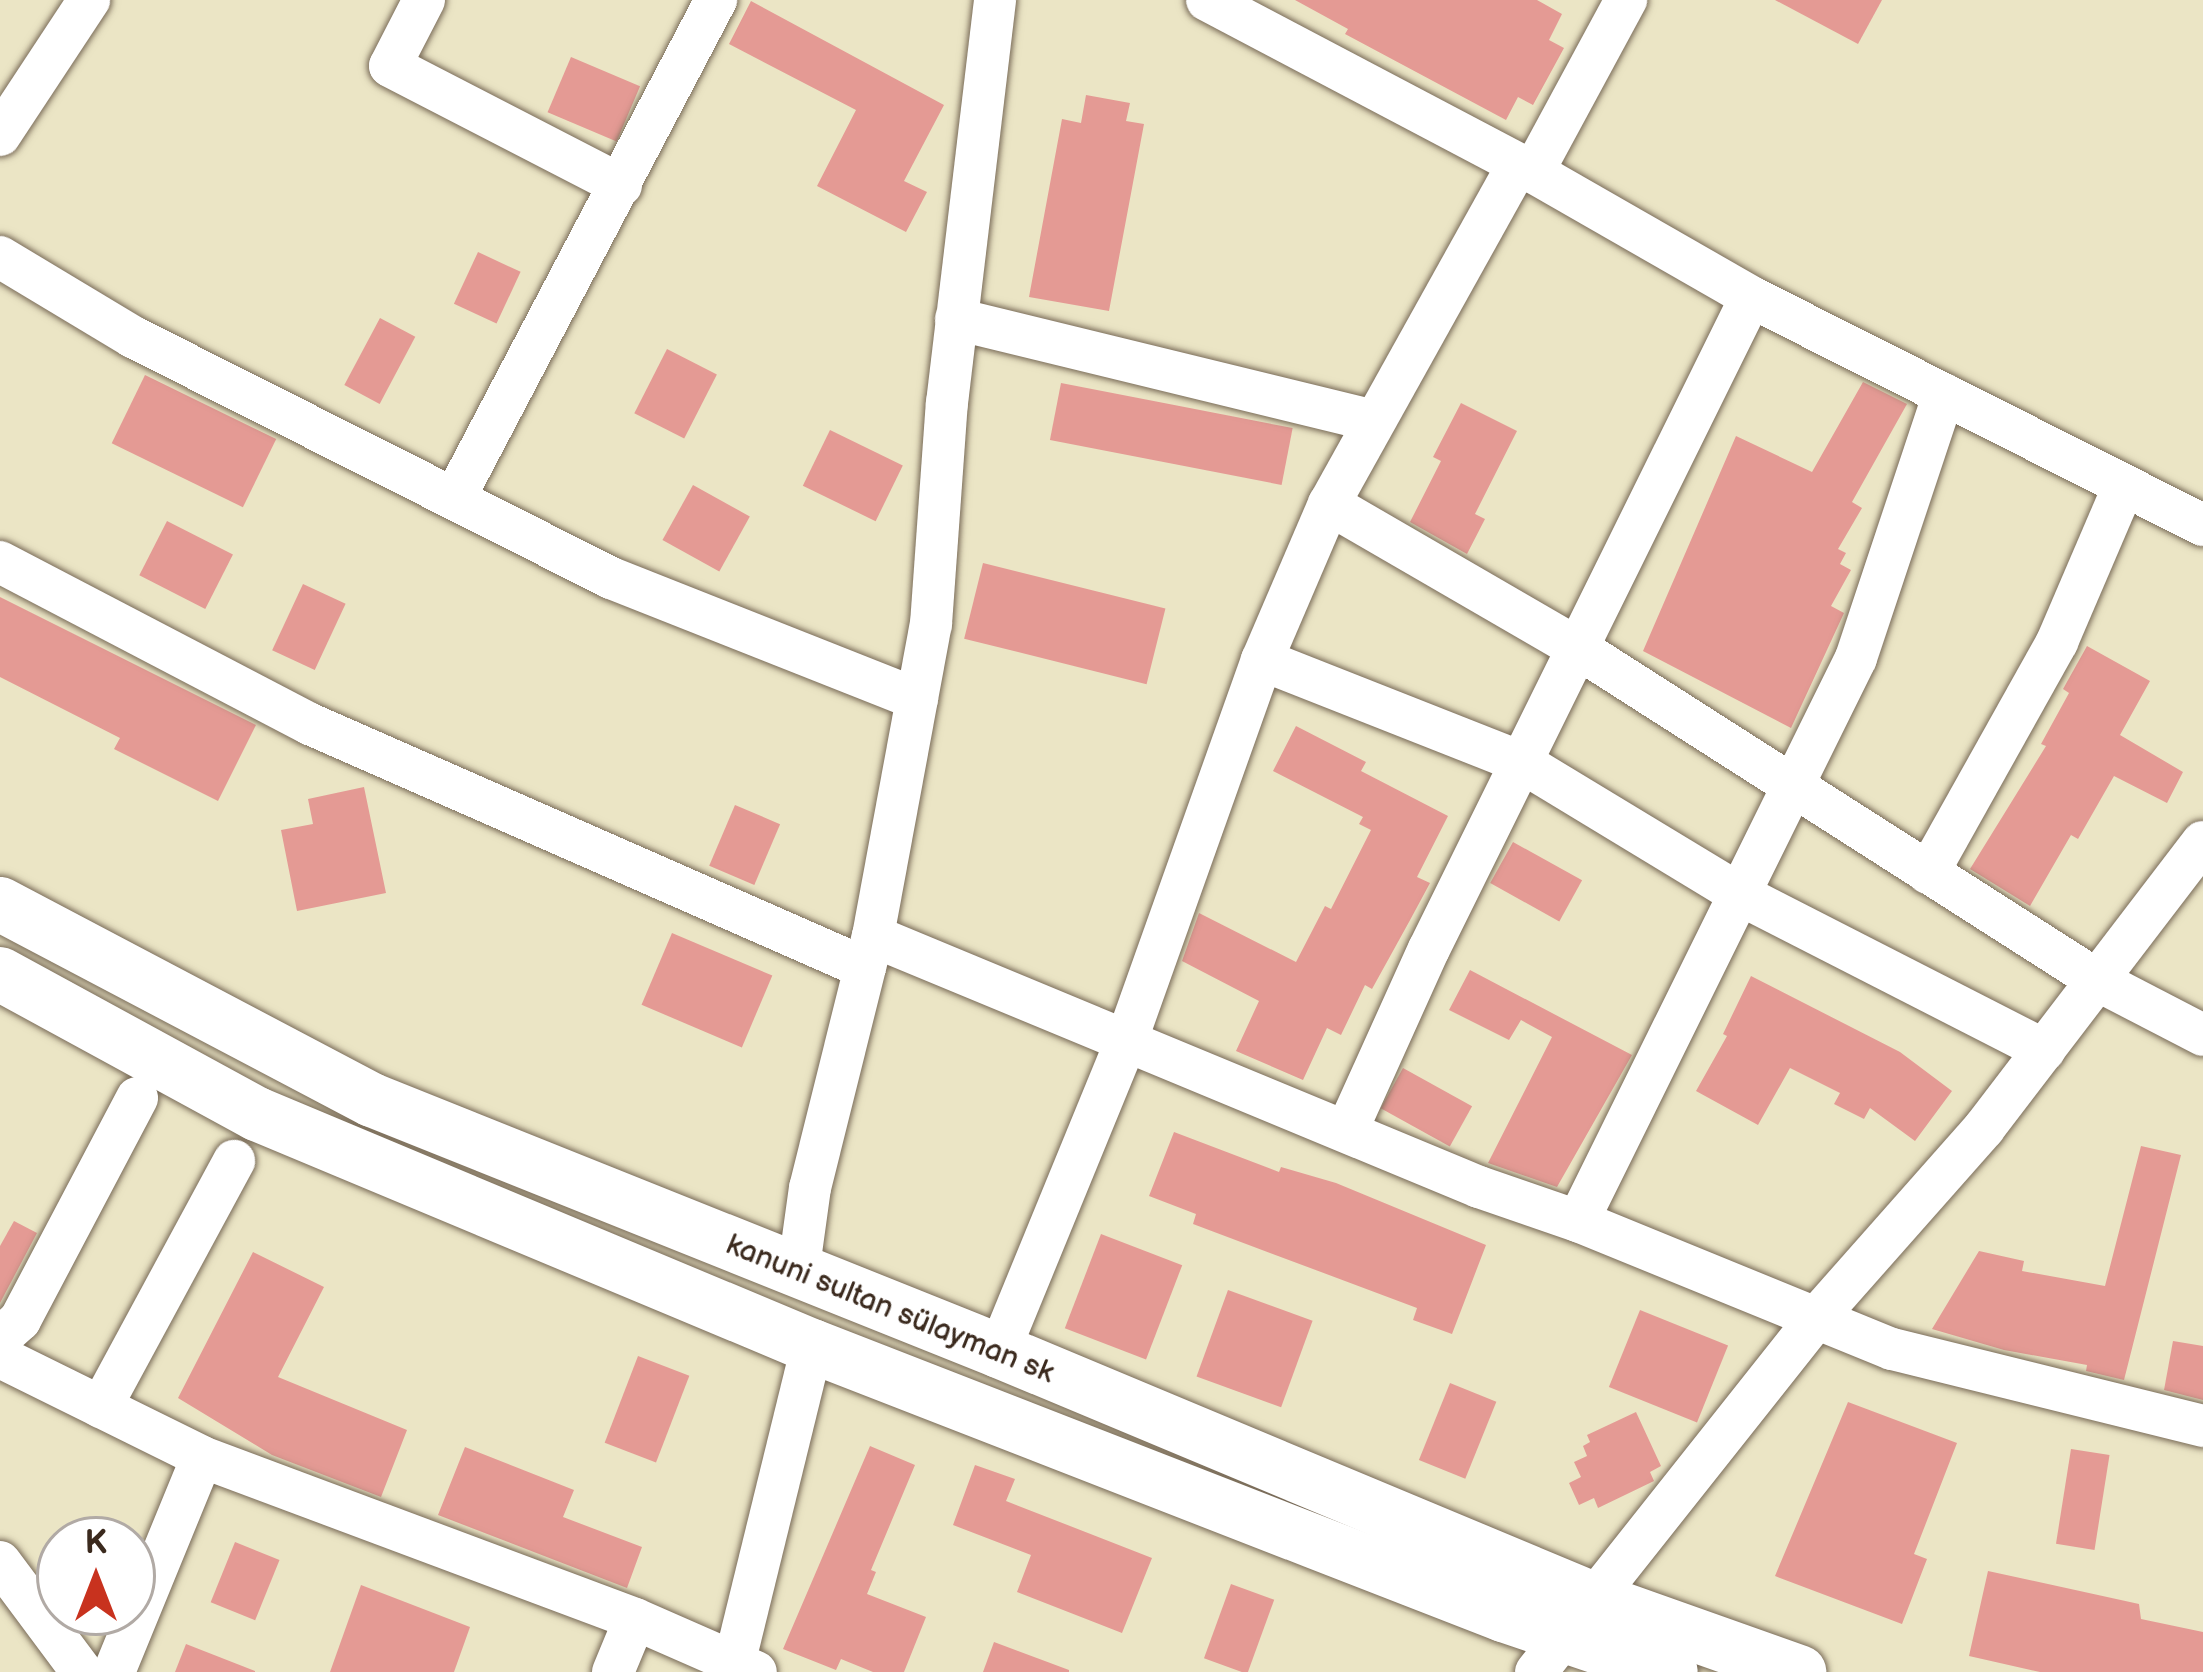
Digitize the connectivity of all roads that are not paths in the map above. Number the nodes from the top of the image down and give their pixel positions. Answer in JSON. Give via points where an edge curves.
{"nodes":[{"id":1,"x":89,"y":0,"type":"edge"},
{"id":2,"x":424,"y":0,"type":"edge"},
{"id":3,"x":716,"y":0,"type":"edge"},
{"id":4,"x":995,"y":0,"type":"edge"},
{"id":5,"x":1207,"y":0,"type":"edge"},
{"id":6,"x":1626,"y":0,"type":"edge"},
{"id":7,"x":0,"y":135,"type":"edge"},
{"id":8,"x":1525,"y":169,"type":"junction"},
{"id":9,"x":621,"y":185,"type":"junction"},
{"id":10,"x":0,"y":257,"type":"edge"},
{"id":11,"x":1751,"y":297,"type":"junction"},
{"id":12,"x":956,"y":319,"type":"junction"},
{"id":13,"x":1944,"y":394,"type":"junction"},
{"id":14,"x":1374,"y":421,"type":"junction"},
{"id":15,"x":2124,"y":486,"type":"junction"},
{"id":16,"x":454,"y":499,"type":"junction"},
{"id":17,"x":1329,"y":504,"type":"junction"},
{"id":18,"x":2203,"y":526,"type":"edge"},
{"id":19,"x":0,"y":562,"type":"edge"},
{"id":20,"x":1579,"y":649,"type":"junction"},
{"id":21,"x":1262,"y":660,"type":"junction"},
{"id":22,"x":917,"y":699,"type":"junction"},
{"id":23,"x":1522,"y":763,"type":"junction"},
{"id":24,"x":1792,"y":786,"type":"junction"},
{"id":25,"x":2203,"y":842,"type":"edge"},
{"id":26,"x":1928,"y":873,"type":"junction"},
{"id":27,"x":1738,"y":894,"type":"junction"},
{"id":28,"x":0,"y":904,"type":"edge"},
{"id":29,"x":869,"y":952,"type":"junction"},
{"id":30,"x":0,"y":974,"type":"edge"},
{"id":31,"x":2097,"y":980,"type":"junction"},
{"id":32,"x":2203,"y":1035,"type":"edge"},
{"id":33,"x":1127,"y":1039,"type":"junction"},
{"id":34,"x":2044,"y":1050,"type":"junction"},
{"id":35,"x":137,"y":1098,"type":"dead end"},
{"id":36,"x":1348,"y":1128,"type":"junction"},
{"id":37,"x":234,"y":1160,"type":"dead end"},
{"id":38,"x":1578,"y":1221,"type":"junction"},
{"id":39,"x":798,"y":1274,"type":"junction"},
{"id":40,"x":1817,"y":1317,"type":"junction"},
{"id":41,"x":0,"y":1338,"type":"edge"},
{"id":42,"x":812,"y":1346,"type":"junction"},
{"id":43,"x":999,"y":1351,"type":"junction"},
{"id":44,"x":0,"y":1358,"type":"edge"},
{"id":45,"x":101,"y":1407,"type":"junction"},
{"id":46,"x":2203,"y":1426,"type":"edge"},
{"id":47,"x":202,"y":1457,"type":"junction"},
{"id":48,"x":0,"y":1562,"type":"edge"},
{"id":49,"x":634,"y":1619,"type":"junction"},
{"id":50,"x":1564,"y":1636,"type":"edge"},
{"id":51,"x":745,"y":1668,"type":"edge"},
{"id":52,"x":82,"y":1672,"type":"edge"},
{"id":53,"x":114,"y":1672,"type":"edge"},
{"id":54,"x":613,"y":1672,"type":"edge"},
{"id":55,"x":1671,"y":1672,"type":"edge"},
{"id":56,"x":1799,"y":1672,"type":"edge"}],
"edges":[{"from":1,"to":7,"type":"street"},
{"from":2,"to":9,"type":"street","via":[[390,66]]},
{"from":3,"to":9,"type":"street"},
{"from":4,"to":12,"type":"street"},
{"from":5,"to":8,"type":"street"},
{"from":6,"to":8,"type":"street"},
{"from":8,"to":11,"type":"street"},
{"from":8,"to":14,"type":"street"},
{"from":9,"to":16,"type":"street"},
{"from":10,"to":16,"type":"street","via":[[133,337]]},
{"from":11,"to":13,"type":"street"},
{"from":11,"to":20,"type":"street"},
{"from":12,"to":14,"type":"street"},
{"from":12,"to":22,"type":"street","via":[[931,624]]},
{"from":13,"to":15,"type":"street"},
{"from":13,"to":24,"type":"street","via":[[1856,658]]},
{"from":14,"to":17,"type":"street"},
{"from":15,"to":18,"type":"street"},
{"from":15,"to":26,"type":"street","via":[[2057,643]]},
{"from":16,"to":22,"type":"street","via":[[611,578]]},
{"from":17,"to":20,"type":"street"},
{"from":17,"to":21,"type":"street"},
{"from":19,"to":29,"type":"street","via":[[310,724]]},
{"from":20,"to":23,"type":"street"},
{"from":20,"to":24,"type":"street"},
{"from":21,"to":23,"type":"street"},
{"from":21,"to":33,"type":"street"},
{"from":22,"to":29,"type":"street"},
{"from":23,"to":27,"type":"street"},
{"from":23,"to":36,"type":"street"},
{"from":24,"to":26,"type":"street"},
{"from":24,"to":27,"type":"street"},
{"from":25,"to":31,"type":"street"},
{"from":26,"to":31,"type":"street"},
{"from":27,"to":34,"type":"street"},
{"from":27,"to":38,"type":"street"},
{"from":28,"to":39,"type":"main road","name":"kanuni sultan sülayman sk","via":[[372,1100]]},
{"from":29,"to":33,"type":"street"},
{"from":29,"to":39,"type":"street","via":[[809,1188]]},
{"from":30,"to":42,"type":"main road","via":[[257,1114]]},
{"from":31,"to":32,"type":"street"},
{"from":31,"to":34,"type":"street"},
{"from":33,"to":36,"type":"street"},
{"from":33,"to":43,"type":"street"},
{"from":34,"to":40,"type":"street"},
{"from":35,"to":41,"type":"street","via":[[20,1320]]},
{"from":36,"to":38,"type":"street"},
{"from":37,"to":45,"type":"street"},
{"from":38,"to":40,"type":"street"},
{"from":39,"to":43,"type":"main road","name":"kanuni sultan sülayman sk"},
{"from":40,"to":46,"type":"street","via":[[1892,1349]]},
{"from":40,"to":50,"type":"street"},
{"from":42,"to":50,"type":"main road"},
{"from":42,"to":51,"type":"street"},
{"from":43,"to":50,"type":"main road","name":"kanuni sultan sülayman sk"},
{"from":44,"to":45,"type":"street"},
{"from":45,"to":47,"type":"street"},
{"from":47,"to":49,"type":"street"},
{"from":47,"to":53,"type":"street"},
{"from":48,"to":52,"type":"street"},
{"from":49,"to":51,"type":"street"},
{"from":49,"to":54,"type":"street"},
{"from":50,"to":55,"type":"main road"},
{"from":50,"to":56,"type":"main road","name":"kanuni sultan sülayman sk"}]}
